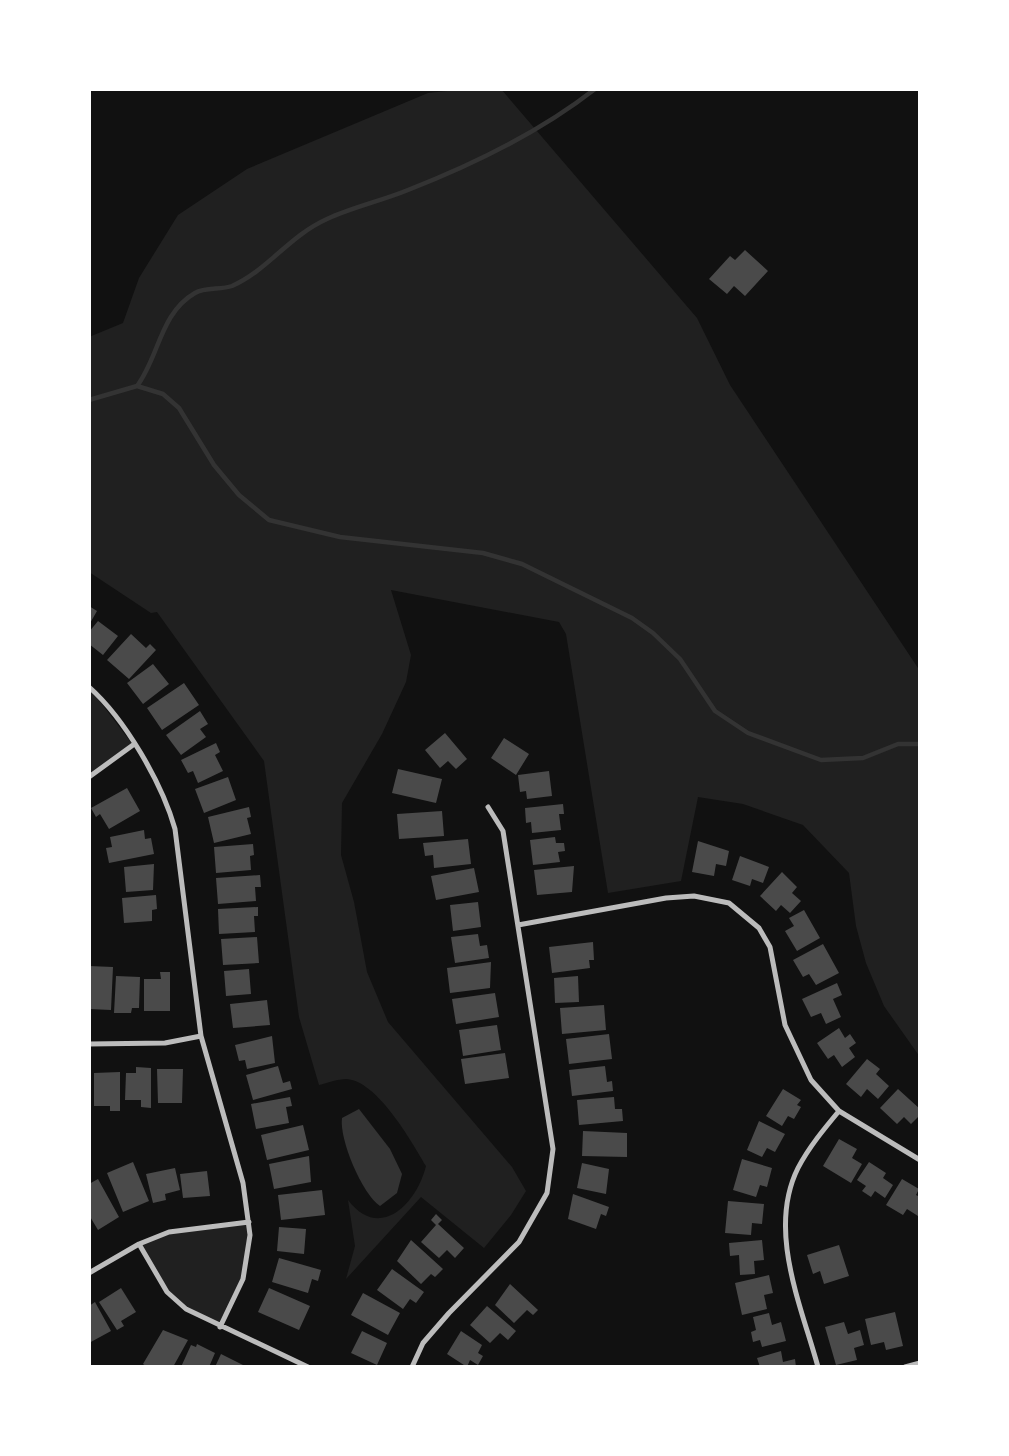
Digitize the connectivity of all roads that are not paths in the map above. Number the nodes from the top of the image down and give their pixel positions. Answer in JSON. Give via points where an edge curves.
{"nodes":[{"id":1,"x":89,"y":687,"type":"edge"},
{"id":2,"x":133,"y":745,"type":"junction"},
{"id":3,"x":89,"y":777,"type":"edge"},
{"id":4,"x":488,"y":807,"type":"dead end"},
{"id":5,"x":517,"y":925,"type":"junction"},
{"id":6,"x":201,"y":1036,"type":"junction"},
{"id":7,"x":89,"y":1044,"type":"edge"},
{"id":8,"x":839,"y":1111,"type":"junction"},
{"id":9,"x":920,"y":1160,"type":"edge"},
{"id":10,"x":249,"y":1222,"type":"junction"},
{"id":11,"x":139,"y":1244,"type":"junction"},
{"id":12,"x":89,"y":1273,"type":"edge"},
{"id":13,"x":220,"y":1327,"type":"junction"},
{"id":14,"x":920,"y":1363,"type":"edge"},
{"id":15,"x":308,"y":1367,"type":"edge"},
{"id":16,"x":412,"y":1367,"type":"edge"},
{"id":17,"x":818,"y":1367,"type":"edge"},
{"id":18,"x":905,"y":1367,"type":"edge"}],
"edges":[{"from":1,"to":2,"type":"street"},
{"from":2,"to":3,"type":"street"},
{"from":2,"to":6,"type":"street","via":[[166,797],[175,828]]},
{"from":4,"to":5,"type":"street","via":[[503,831]]},
{"from":5,"to":8,"type":"street","via":[[666,898],[694,896],[729,903],[758,928],[769,947],[785,1025],[795,1050],[811,1080]]},
{"from":5,"to":16,"type":"street","via":[[553,1149],[547,1193],[519,1242],[423,1343]]},
{"from":6,"to":7,"type":"street","via":[[165,1043]]},
{"from":6,"to":10,"type":"street","via":[[243,1183]]},
{"from":8,"to":9,"type":"street"},
{"from":8,"to":17,"type":"street","via":[[797,1170],[784,1235]]},
{"from":10,"to":11,"type":"street","via":[[169,1232]]},
{"from":10,"to":13,"type":"street","via":[[250,1246],[243,1279]]},
{"from":11,"to":12,"type":"street"},
{"from":11,"to":13,"type":"street","via":[[166,1292]]},
{"from":13,"to":15,"type":"street"},
{"from":14,"to":18,"type":"street"}]}
